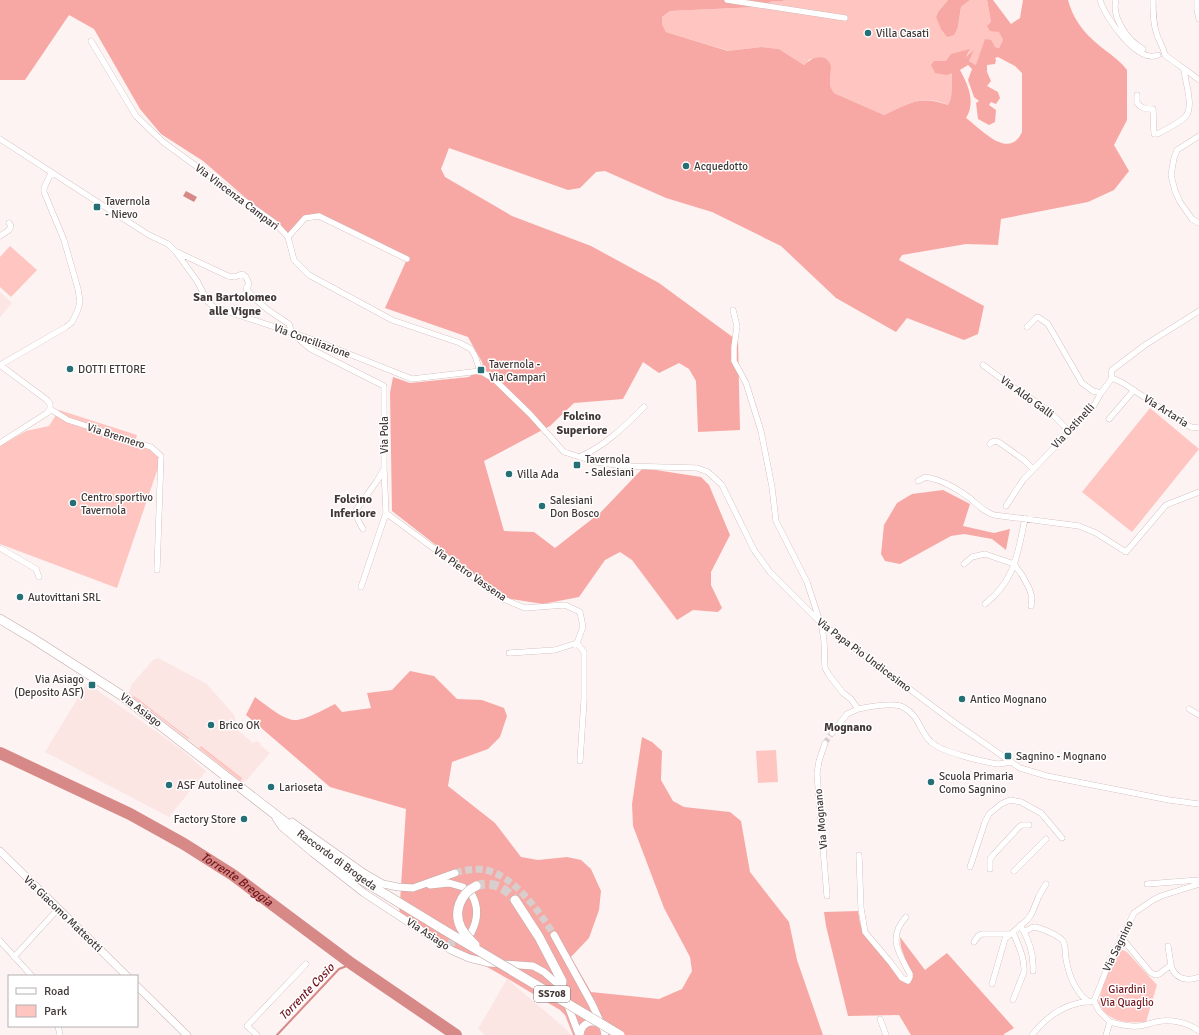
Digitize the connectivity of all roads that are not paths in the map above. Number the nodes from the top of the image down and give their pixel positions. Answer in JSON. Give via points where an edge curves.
{"nodes":[{"id":1,"x":727,"y":0,"type":"edge"},
{"id":2,"x":1100,"y":0,"type":"edge"},
{"id":3,"x":1116,"y":0,"type":"edge"},
{"id":4,"x":1153,"y":0,"type":"edge"},
{"id":5,"x":1197,"y":0,"type":"edge"},
{"id":6,"x":845,"y":18,"type":"dead end"},
{"id":7,"x":1199,"y":19,"type":"edge"},
{"id":8,"x":91,"y":42,"type":"dead end"},
{"id":9,"x":1158,"y":55,"type":"junction"},
{"id":10,"x":1165,"y":55,"type":"junction"},
{"id":11,"x":1184,"y":70,"type":"junction"},
{"id":12,"x":1199,"y":80,"type":"edge"},
{"id":13,"x":1137,"y":95,"type":"dead end"},
{"id":14,"x":1199,"y":136,"type":"edge"},
{"id":15,"x":0,"y":139,"type":"edge"},
{"id":16,"x":51,"y":173,"type":"junction"},
{"id":17,"x":10,"y":223,"type":"dead end"},
{"id":18,"x":1199,"y":223,"type":"edge"},
{"id":19,"x":0,"y":236,"type":"edge"},
{"id":20,"x":288,"y":237,"type":"junction"},
{"id":21,"x":176,"y":252,"type":"junction"},
{"id":22,"x":407,"y":259,"type":"dead end"},
{"id":23,"x":733,"y":310,"type":"dead end"},
{"id":24,"x":1199,"y":311,"type":"edge"},
{"id":25,"x":1027,"y":327,"type":"dead end"},
{"id":26,"x":292,"y":333,"type":"junction"},
{"id":27,"x":0,"y":365,"type":"edge"},
{"id":28,"x":983,"y":366,"type":"dead end"},
{"id":29,"x":480,"y":370,"type":"junction"},
{"id":30,"x":1112,"y":378,"type":"junction"},
{"id":31,"x":1134,"y":390,"type":"junction"},
{"id":32,"x":1101,"y":393,"type":"junction"},
{"id":33,"x":644,"y":407,"type":"dead end"},
{"id":34,"x":50,"y":409,"type":"junction"},
{"id":35,"x":1109,"y":419,"type":"dead end"},
{"id":36,"x":1199,"y":428,"type":"edge"},
{"id":37,"x":1069,"y":431,"type":"junction"},
{"id":38,"x":0,"y":443,"type":"edge"},
{"id":39,"x":990,"y":444,"type":"dead end"},
{"id":40,"x":578,"y":457,"type":"junction"},
{"id":41,"x":384,"y":469,"type":"junction"},
{"id":42,"x":1033,"y":469,"type":"junction"},
{"id":43,"x":918,"y":481,"type":"dead end"},
{"id":44,"x":1199,"y":492,"type":"edge"},
{"id":45,"x":1006,"y":506,"type":"dead end"},
{"id":46,"x":386,"y":513,"type":"junction"},
{"id":47,"x":1025,"y":518,"type":"junction"},
{"id":48,"x":363,"y":529,"type":"dead end"},
{"id":49,"x":0,"y":548,"type":"edge"},
{"id":50,"x":964,"y":564,"type":"dead end"},
{"id":51,"x":1014,"y":564,"type":"junction"},
{"id":52,"x":157,"y":570,"type":"dead end"},
{"id":53,"x":39,"y":577,"type":"dead end"},
{"id":54,"x":361,"y":587,"type":"dead end"},
{"id":55,"x":985,"y":604,"type":"dead end"},
{"id":56,"x":1031,"y":606,"type":"dead end"},
{"id":57,"x":1,"y":619,"type":"edge"},
{"id":58,"x":821,"y":623,"type":"junction"},
{"id":59,"x":577,"y":643,"type":"junction"},
{"id":60,"x":509,"y":653,"type":"dead end"},
{"id":61,"x":858,"y":709,"type":"junction"},
{"id":62,"x":1189,"y":709,"type":"dead end"},
{"id":63,"x":1199,"y":715,"type":"edge"},
{"id":64,"x":832,"y":733,"type":"tunnel mouth"},
{"id":65,"x":825,"y":743,"type":"tunnel mouth"},
{"id":66,"x":580,"y":761,"type":"dead end"},
{"id":67,"x":1010,"y":762,"type":"junction"},
{"id":68,"x":1199,"y":804,"type":"edge"},
{"id":69,"x":272,"y":813,"type":"junction"},
{"id":70,"x":1029,"y":825,"type":"dead end"},
{"id":71,"x":1062,"y":838,"type":"dead end"},
{"id":72,"x":1046,"y":839,"type":"dead end"},
{"id":73,"x":0,"y":851,"type":"edge"},
{"id":74,"x":859,"y":854,"type":"dead end"},
{"id":75,"x":970,"y":867,"type":"dead end"},
{"id":76,"x":990,"y":869,"type":"dead end"},
{"id":77,"x":1014,"y":871,"type":"dead end"},
{"id":78,"x":455,"y":873,"type":"tunnel mouth"},
{"id":79,"x":1199,"y":880,"type":"edge"},
{"id":80,"x":1046,"y":884,"type":"dead end"},
{"id":81,"x":1147,"y":884,"type":"dead end"},
{"id":82,"x":1199,"y":884,"type":"edge"},
{"id":83,"x":476,"y":886,"type":"tunnel mouth"},
{"id":84,"x":463,"y":887,"type":"dead end"},
{"id":85,"x":413,"y":888,"type":"junction"},
{"id":86,"x":472,"y":895,"type":"dead end"},
{"id":87,"x":827,"y":896,"type":"dead end"},
{"id":88,"x":515,"y":900,"type":"tunnel mouth"},
{"id":89,"x":58,"y":909,"type":"junction"},
{"id":90,"x":906,"y":917,"type":"dead end"},
{"id":91,"x":1020,"y":925,"type":"junction"},
{"id":92,"x":1024,"y":932,"type":"junction"},
{"id":93,"x":471,"y":933,"type":"dead end"},
{"id":94,"x":1011,"y":933,"type":"junction"},
{"id":95,"x":554,"y":935,"type":"tunnel mouth"},
{"id":96,"x":1122,"y":937,"type":"junction"},
{"id":97,"x":435,"y":939,"type":"junction"},
{"id":98,"x":0,"y":941,"type":"edge"},
{"id":99,"x":974,"y":942,"type":"dead end"},
{"id":100,"x":448,"y":943,"type":"tunnel mouth"},
{"id":101,"x":1168,"y":946,"type":"dead end"},
{"id":102,"x":483,"y":953,"type":"junction"},
{"id":103,"x":14,"y":956,"type":"junction"},
{"id":104,"x":306,"y":964,"type":"dead end"},
{"id":105,"x":1171,"y":965,"type":"junction"},
{"id":106,"x":1033,"y":971,"type":"dead end"},
{"id":107,"x":31,"y":975,"type":"edge"},
{"id":108,"x":126,"y":975,"type":"edge"},
{"id":109,"x":1199,"y":977,"type":"edge"},
{"id":110,"x":992,"y":984,"type":"dead end"},
{"id":111,"x":138,"y":987,"type":"edge"},
{"id":112,"x":561,"y":989,"type":"junction"},
{"id":113,"x":1013,"y":1000,"type":"dead end"},
{"id":114,"x":1091,"y":1001,"type":"junction"},
{"id":115,"x":880,"y":1018,"type":"dead end"},
{"id":116,"x":1110,"y":1022,"type":"junction"},
{"id":117,"x":1039,"y":1026,"type":"junction"},
{"id":118,"x":1199,"y":1031,"type":"edge"},
{"id":119,"x":604,"y":1032,"type":"edge"},
{"id":120,"x":187,"y":1035,"type":"edge"},
{"id":121,"x":257,"y":1035,"type":"edge"},
{"id":122,"x":579,"y":1035,"type":"edge"},
{"id":123,"x":620,"y":1035,"type":"edge"},
{"id":124,"x":886,"y":1035,"type":"edge"},
{"id":125,"x":1032,"y":1035,"type":"edge"},
{"id":126,"x":1037,"y":1035,"type":"edge"},
{"id":127,"x":1106,"y":1035,"type":"edge"}],
"edges":[{"from":1,"to":6,"type":"street"},
{"from":2,"to":9,"type":"street","via":[[1108,18],[1129,43],[1146,55]]},
{"from":3,"to":9,"type":"street","via":[[1114,6],[1120,26],[1139,47]]},
{"from":4,"to":10,"type":"street","via":[[1153,21]]},
{"from":5,"to":7,"type":"street","via":[[1196,10]]},
{"from":8,"to":20,"type":"street","name":"Via Vincenza Campari","via":[[136,116],[163,142],[275,223]]},
{"from":9,"to":10,"type":"street"},
{"from":10,"to":11,"type":"street"},
{"from":11,"to":12,"type":"street"},
{"from":11,"to":13,"type":"street","via":[[1189,109],[1186,116],[1157,134],[1154,134],[1153,109],[1140,106],[1137,103]]},
{"from":14,"to":18,"type":"street","via":[[1177,150],[1171,175],[1180,202],[1192,219]]},
{"from":15,"to":16,"type":"street","name":"Via Conciliazione"},
{"from":16,"to":21,"type":"street","name":"Via Conciliazione","via":[[149,235],[168,244]]},
{"from":16,"to":27,"type":"street","via":[[44,192],[64,240],[80,302],[72,322],[66,327]]},
{"from":17,"to":19,"type":"street","via":[[9,230]]},
{"from":20,"to":22,"type":"street","via":[[305,218],[319,216]]},
{"from":20,"to":29,"type":"street","name":"Via Vincenza Campari","via":[[294,260],[309,275],[392,320],[471,349]]},
{"from":21,"to":26,"type":"street","name":"Via Conciliazione","via":[[197,281],[208,302],[214,307]]},
{"from":21,"to":26,"type":"street","via":[[228,276],[242,274],[249,284],[246,288],[254,298],[289,324]]},
{"from":23,"to":58,"type":"street","via":[[737,326],[734,361],[746,383],[761,432],[776,521],[807,582]]},
{"from":24,"to":30,"type":"street","name":"Via Ostinelli","via":[[1145,345],[1112,370]]},
{"from":25,"to":32,"type":"street","via":[[1036,318],[1048,324],[1082,383],[1087,388]]},
{"from":26,"to":29,"type":"street","name":"Via Conciliazione","via":[[412,379]]},
{"from":26,"to":41,"type":"street","name":"Via Pola","via":[[309,348],[384,386]]},
{"from":27,"to":34,"type":"street","name":"Via Brennero","via":[[47,400]]},
{"from":28,"to":37,"type":"street","name":"Via Aldo Galli","via":[[1038,403]]},
{"from":29,"to":40,"type":"street","via":[[499,384],[530,414],[564,452]]},
{"from":30,"to":31,"type":"street","name":"Via Artaria"},
{"from":30,"to":32,"type":"street","name":"Via Ostinelli"},
{"from":31,"to":35,"type":"street","name":"Via Artaria"},
{"from":31,"to":36,"type":"street","name":"Via Artaria","via":[[1183,423]]},
{"from":32,"to":37,"type":"street","name":"Via Ostinelli","via":[[1093,407]]},
{"from":33,"to":40,"type":"street","via":[[626,425],[591,452]]},
{"from":34,"to":38,"type":"street"},
{"from":34,"to":52,"type":"street","name":"Via Brennero","via":[[68,420],[151,447],[161,456]]},
{"from":37,"to":42,"type":"street","name":"Via Ostinelli"},
{"from":39,"to":42,"type":"street","via":[[996,441],[1000,443]]},
{"from":40,"to":58,"type":"street","name":"Via Papa Pio Undicesimo","via":[[623,466],[697,468],[708,472],[722,485],[754,550],[766,567]]},
{"from":41,"to":46,"type":"street","name":"Via Pola"},
{"from":41,"to":48,"type":"street","via":[[356,510]]},
{"from":42,"to":45,"type":"street","name":"Via Ostinelli"},
{"from":43,"to":47,"type":"street","via":[[926,477],[932,478],[960,491],[984,511],[994,515]]},
{"from":44,"to":47,"type":"street","via":[[1166,505],[1126,552],[1096,533],[1079,526]]},
{"from":46,"to":54,"type":"street","name":"Via Pola"},
{"from":46,"to":59,"type":"street","name":"Via Pietro Vassena","via":[[501,598],[525,608],[565,605],[580,612],[583,627]]},
{"from":47,"to":51,"type":"street"},
{"from":49,"to":53,"type":"street","via":[[36,569]]},
{"from":50,"to":51,"type":"street","via":[[972,557],[985,554]]},
{"from":51,"to":55,"type":"street","via":[[1006,582]]},
{"from":51,"to":56,"type":"street","via":[[1029,588]]},
{"from":57,"to":69,"type":"main road","name":"Via Asiago","via":[[126,698]]},
{"from":58,"to":61,"type":"street","via":[[825,668]]},
{"from":58,"to":67,"type":"street","name":"Via Papa Pio Undicesimo"},
{"from":59,"to":60,"type":"street","via":[[555,650]]},
{"from":59,"to":66,"type":"street","via":[[584,652]]},
{"from":61,"to":64,"type":"street","via":[[847,714]]},
{"from":61,"to":67,"type":"street","via":[[869,706],[903,707],[918,720],[933,744],[970,758],[998,764]]},
{"from":62,"to":63,"type":"street"},
{"from":65,"to":87,"type":"street","name":"Via Mognano","via":[[818,762],[817,774]]},
{"from":67,"to":68,"type":"street","name":"Via Papa Pio Undicesimo","via":[[1020,768],[1047,776]]},
{"from":69,"to":85,"type":"street","name":"Via Asiago","via":[[287,819],[375,880],[392,886]]},
{"from":69,"to":97,"type":"street","name":"Via Asiago","number":"SS708","via":[[282,827],[342,876]]},
{"from":69,"to":102,"type":"main road","name":"Raccordo di Brogeda","number":"SS708","bridge":true,"via":[[352,874]]},
{"from":70,"to":76,"type":"street","via":[[1019,827],[994,854],[990,859]]},
{"from":71,"to":75,"type":"street","via":[[1041,813],[1021,802],[1010,800],[989,814]]},
{"from":72,"to":77,"type":"street"},
{"from":73,"to":89,"type":"street","name":"Via Giacomo Matteotti"},
{"from":74,"to":90,"type":"street","via":[[861,908],[865,932],[902,978],[908,980],[910,974],[900,956],[896,936],[898,925]]},
{"from":78,"to":85,"type":"street","name":"Via Asiago"},
{"from":79,"to":81,"type":"street"},
{"from":80,"to":91,"type":"street","via":[[1031,915]]},
{"from":82,"to":96,"type":"street","name":"Via Sagnino","via":[[1161,896],[1144,906],[1134,913]]},
{"from":83,"to":102,"type":"main road","number":"SS708","bridge":true,"via":[[466,892],[457,910],[465,934]]},
{"from":84,"to":85,"type":"street","via":[[449,882]]},
{"from":86,"to":93,"type":"street","via":[[477,910],[475,927]]},
{"from":88,"to":112,"type":"main road","number":"SS708","via":[[562,980]]},
{"from":89,"to":103,"type":"street"},
{"from":89,"to":108,"type":"street","name":"Via Giacomo Matteotti"},
{"from":91,"to":92,"type":"street"},
{"from":91,"to":94,"type":"street"},
{"from":92,"to":106,"type":"street","via":[[1033,956]]},
{"from":92,"to":114,"type":"street","via":[[1037,928],[1061,938],[1072,981],[1081,996]]},
{"from":94,"to":99,"type":"street","via":[[982,934]]},
{"from":94,"to":110,"type":"street","via":[[1002,948]]},
{"from":94,"to":113,"type":"street","via":[[1020,950],[1024,967]]},
{"from":95,"to":119,"type":"street","number":"SS708","via":[[592,1004]]},
{"from":96,"to":105,"type":"street","via":[[1153,974],[1159,974]]},
{"from":96,"to":114,"type":"street","name":"Via Sagnino"},
{"from":97,"to":100,"type":"street","number":"SS708"},
{"from":97,"to":112,"type":"street","name":"Via Asiago","number":"SS708","via":[[460,954],[489,964],[533,966],[552,978]]},
{"from":98,"to":103,"type":"street"},
{"from":101,"to":105,"type":"street"},
{"from":102,"to":123,"type":"main road","number":"SS708","bridge":true},
{"from":103,"to":107,"type":"street"},
{"from":104,"to":121,"type":"street","via":[[247,1026]]},
{"from":105,"to":109,"type":"street","via":[[1174,972],[1182,978],[1189,980]]},
{"from":111,"to":120,"type":"street"},
{"from":112,"to":122,"type":"street","name":"Via Asiago","number":"SS708"},
{"from":114,"to":116,"type":"street"},
{"from":114,"to":117,"type":"street","via":[[1064,1008]]},
{"from":115,"to":124,"type":"street"},
{"from":116,"to":118,"type":"street","via":[[1129,1027],[1176,1021]]},
{"from":116,"to":127,"type":"street"},
{"from":117,"to":125,"type":"street"},
{"from":117,"to":126,"type":"street"},
{"from":119,"to":122,"type":"street","number":"SS708","via":[[596,1022],[587,1023]]}]}
